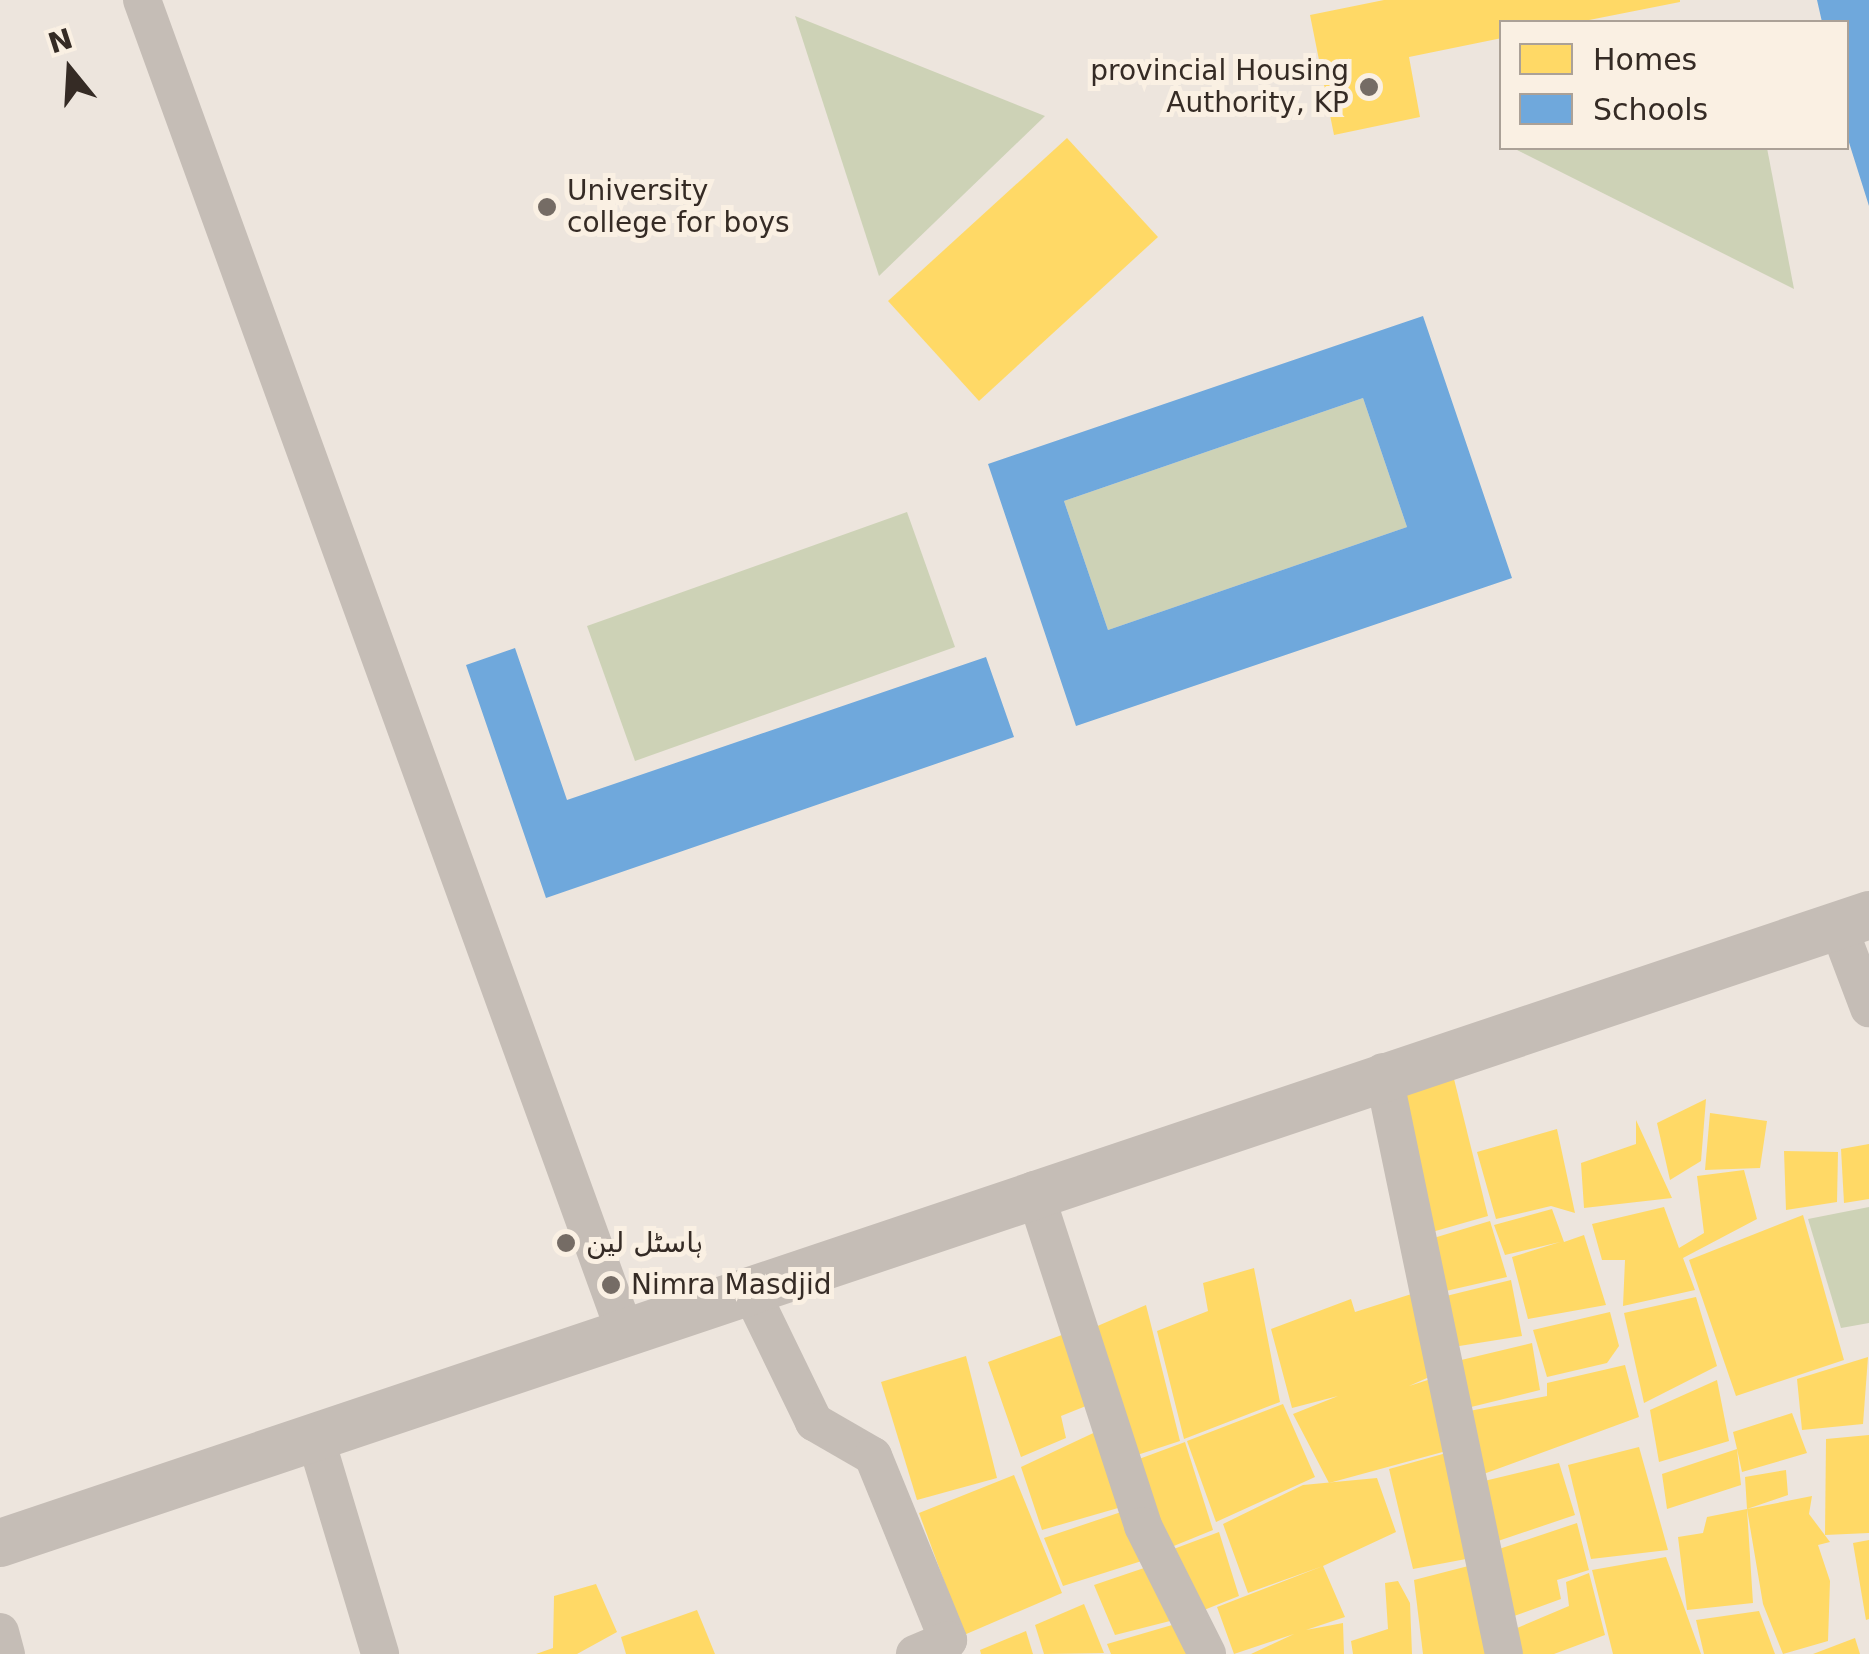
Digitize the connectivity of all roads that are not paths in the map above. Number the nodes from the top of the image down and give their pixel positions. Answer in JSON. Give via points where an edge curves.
{"nodes":[{"id":1,"x":142,"y":0,"type":"edge"},
{"id":2,"x":1854,"y":920,"type":"edge"},
{"id":3,"x":1869,"y":1008,"type":"edge"},
{"id":4,"x":1383,"y":1072,"type":"junction"},
{"id":5,"x":1034,"y":1190,"type":"junction"},
{"id":6,"x":750,"y":1290,"type":"junction"},
{"id":7,"x":626,"y":1334,"type":"junction"},
{"id":8,"x":316,"y":1440,"type":"junction"},
{"id":9,"x":0,"y":1543,"type":"edge"},
{"id":10,"x":0,"y":1632,"type":"edge"},
{"id":11,"x":6,"y":1654,"type":"edge"},
{"id":12,"x":380,"y":1654,"type":"edge"},
{"id":13,"x":914,"y":1654,"type":"edge"},
{"id":14,"x":1207,"y":1654,"type":"edge"},
{"id":15,"x":1504,"y":1654,"type":"edge"}],
"edges":[{"from":1,"to":7,"type":"street"},
{"from":2,"to":3,"type":"street"},
{"from":2,"to":4,"type":"street"},
{"from":4,"to":5,"type":"street"},
{"from":4,"to":15,"type":"street"},
{"from":5,"to":6,"type":"street"},
{"from":5,"to":14,"type":"street","via":[[1144,1526]]},
{"from":6,"to":7,"type":"street"},
{"from":6,"to":13,"type":"street","via":[[814,1422],[873,1456],[948,1640]]},
{"from":7,"to":8,"type":"street"},
{"from":8,"to":9,"type":"street"},
{"from":8,"to":12,"type":"street"},
{"from":10,"to":11,"type":"street"}]}
